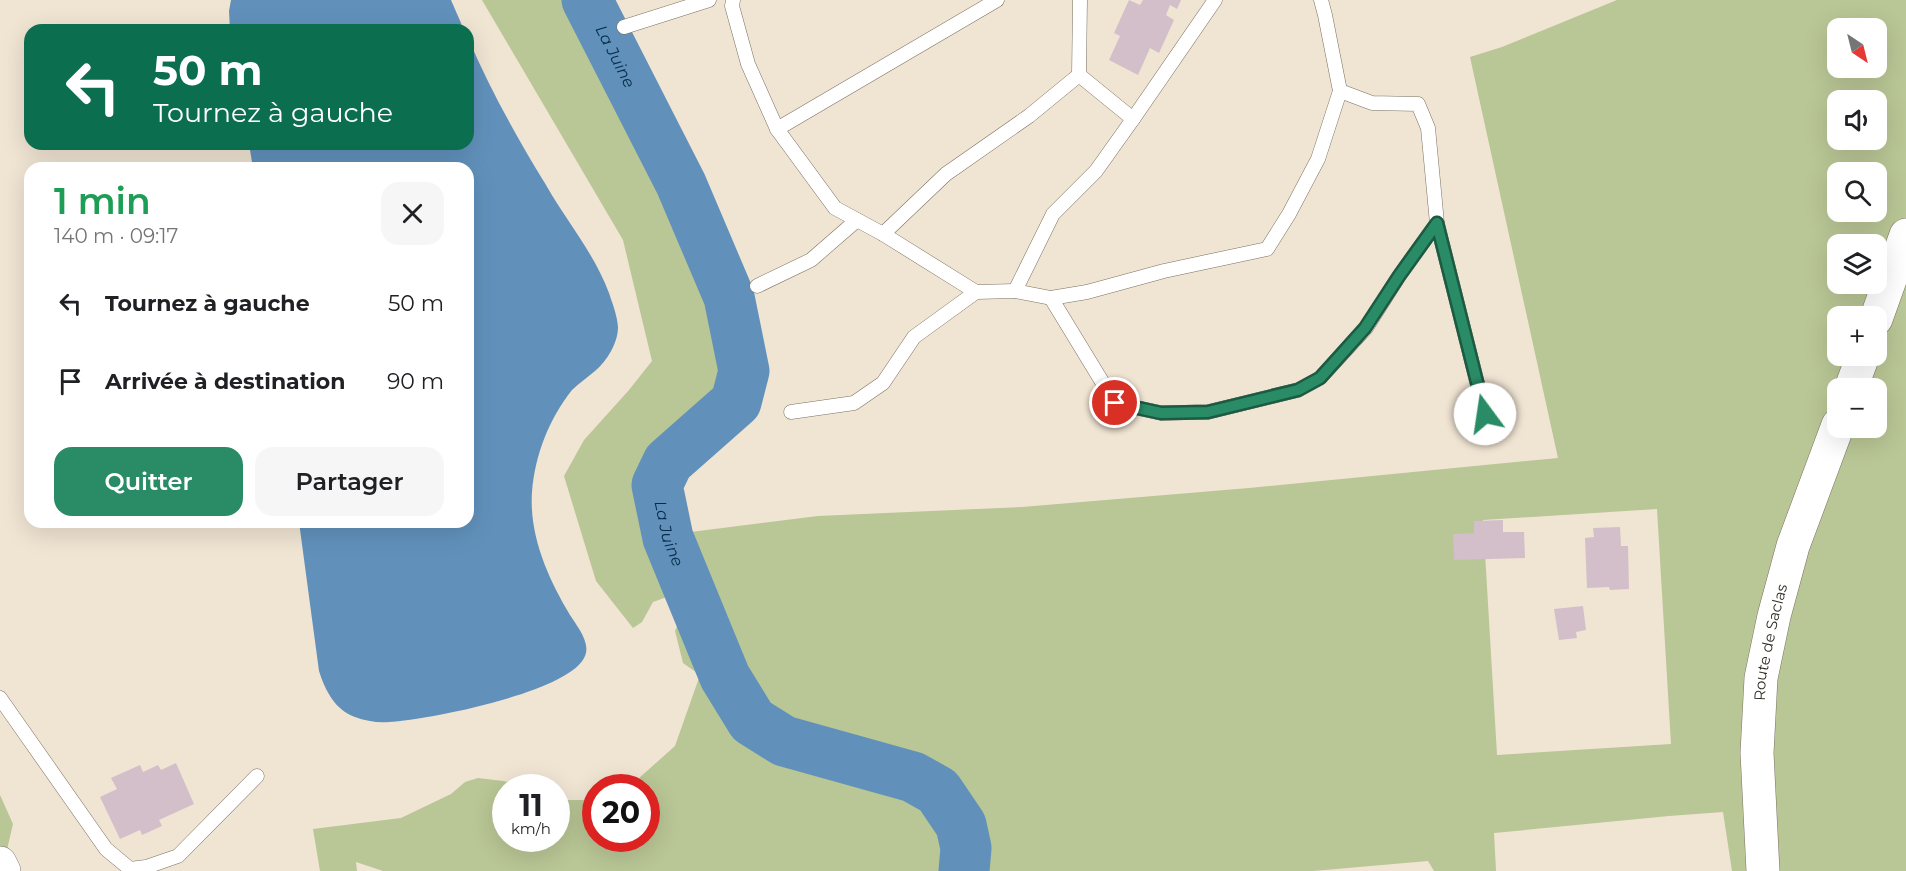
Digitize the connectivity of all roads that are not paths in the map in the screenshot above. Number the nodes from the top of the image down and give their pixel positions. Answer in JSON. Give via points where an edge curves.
{"nodes":[{"id":1,"x":709,"y":0,"type":"edge"},
{"id":2,"x":733,"y":0,"type":"edge"},
{"id":3,"x":997,"y":0,"type":"edge"},
{"id":4,"x":1080,"y":0,"type":"edge"},
{"id":5,"x":1215,"y":0,"type":"edge"},
{"id":6,"x":1321,"y":0,"type":"edge"},
{"id":7,"x":624,"y":27,"type":"dead end"},
{"id":8,"x":1078,"y":75,"type":"junction"},
{"id":9,"x":1340,"y":91,"type":"junction"},
{"id":10,"x":1133,"y":119,"type":"junction"},
{"id":11,"x":777,"y":129,"type":"junction"},
{"id":12,"x":857,"y":220,"type":"junction"},
{"id":13,"x":1437,"y":223,"type":"junction"},
{"id":14,"x":883,"y":234,"type":"junction"},
{"id":15,"x":1906,"y":235,"type":"edge"},
{"id":16,"x":757,"y":286,"type":"dead end"},
{"id":17,"x":1015,"y":291,"type":"junction"},
{"id":18,"x":976,"y":292,"type":"junction"},
{"id":19,"x":1051,"y":298,"type":"junction"},
{"id":20,"x":1881,"y":306,"type":"edge"},
{"id":21,"x":792,"y":412,"type":"dead end"},
{"id":22,"x":1485,"y":414,"type":"dead end"},
{"id":23,"x":1834,"y":438,"type":"edge"},
{"id":24,"x":0,"y":698,"type":"edge"},
{"id":25,"x":257,"y":776,"type":"dead end"},
{"id":26,"x":0,"y":863,"type":"edge"},
{"id":27,"x":4,"y":871,"type":"edge"},
{"id":28,"x":1763,"y":871,"type":"edge"}],
"edges":[{"from":1,"to":7,"type":"lane"},
{"from":2,"to":11,"type":"lane","via":[[748,64]]},
{"from":3,"to":11,"type":"lane"},
{"from":4,"to":8,"type":"lane"},
{"from":5,"to":10,"type":"lane"},
{"from":6,"to":9,"type":"lane"},
{"from":8,"to":10,"type":"lane"},
{"from":8,"to":14,"type":"lane","via":[[1029,116],[946,174]]},
{"from":9,"to":13,"type":"lane","via":[[1372,103],[1418,104],[1428,128]]},
{"from":9,"to":19,"type":"lane","via":[[1318,159],[1267,249]]},
{"from":10,"to":17,"type":"lane","via":[[1096,171],[1053,214]]},
{"from":11,"to":12,"type":"lane","via":[[835,208]]},
{"from":12,"to":14,"type":"lane"},
{"from":12,"to":16,"type":"lane","via":[[811,260]]},
{"from":13,"to":19,"type":"lane","via":[[1365,328],[1320,378],[1298,390],[1208,412],[1161,413],[1115,403]]},
{"from":13,"to":22,"type":"lane"},
{"from":14,"to":18,"type":"lane"},
{"from":15,"to":20,"type":"main road"},
{"from":17,"to":18,"type":"lane"},
{"from":17,"to":19,"type":"lane"},
{"from":18,"to":21,"type":"lane","via":[[914,337],[883,383],[854,403]]},
{"from":23,"to":28,"type":"main road","name":"Route de Saclas","via":[[1793,546],[1761,678],[1757,753]]},
{"from":24,"to":25,"type":"lane","via":[[106,849],[130,869],[178,855]]},
{"from":26,"to":27,"type":"main road"}]}
